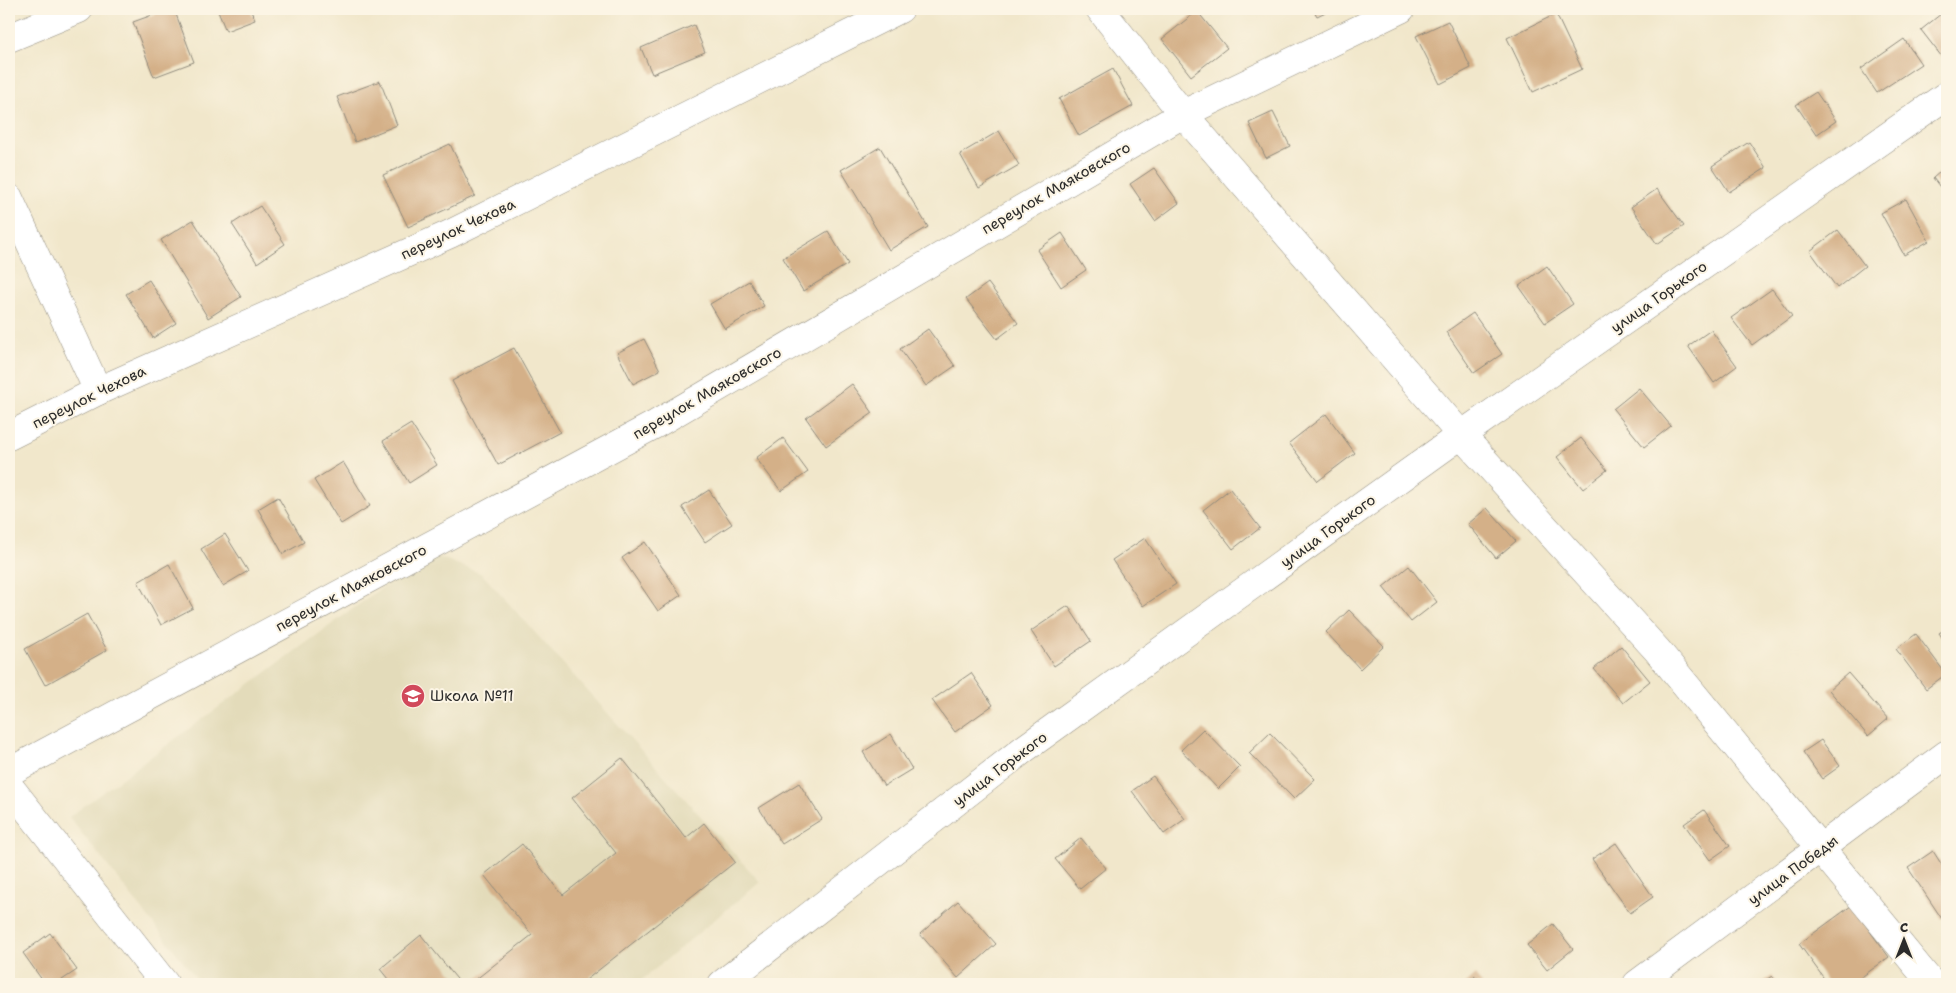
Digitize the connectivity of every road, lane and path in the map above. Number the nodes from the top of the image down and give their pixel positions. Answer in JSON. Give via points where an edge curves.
{"nodes":[{"id":1,"x":79,"y":9,"type":"edge"},
{"id":2,"x":900,"y":9,"type":"edge"},
{"id":3,"x":1100,"y":9,"type":"edge"},
{"id":4,"x":1401,"y":9,"type":"edge"},
{"id":5,"x":9,"y":38,"type":"edge"},
{"id":6,"x":1947,"y":95,"type":"edge"},
{"id":7,"x":1183,"y":114,"type":"junction"},
{"id":8,"x":9,"y":198,"type":"edge"},
{"id":9,"x":98,"y":391,"type":"junction"},
{"id":10,"x":1461,"y":435,"type":"junction"},
{"id":11,"x":9,"y":436,"type":"edge"},
{"id":12,"x":1947,"y":754,"type":"edge"},
{"id":13,"x":9,"y":772,"type":"edge"},
{"id":14,"x":9,"y":786,"type":"edge"},
{"id":15,"x":1821,"y":850,"type":"junction"},
{"id":16,"x":166,"y":984,"type":"edge"},
{"id":17,"x":722,"y":984,"type":"edge"},
{"id":18,"x":1638,"y":984,"type":"edge"},
{"id":19,"x":1932,"y":984,"type":"edge"}],
"edges":[{"from":1,"to":5,"type":"street"},
{"from":2,"to":9,"type":"street","name":"переулок Чехова","via":[[450,234]]},
{"from":3,"to":7,"type":"street"},
{"from":4,"to":7,"type":"street","name":"переулок Маяковского"},
{"from":6,"to":10,"type":"street","name":"улица Горького"},
{"from":7,"to":10,"type":"street"},
{"from":7,"to":13,"type":"street","name":"переулок Маяковского","via":[[656,424]]},
{"from":8,"to":9,"type":"street"},
{"from":9,"to":11,"type":"street","name":"переулок Чехова"},
{"from":10,"to":15,"type":"street","via":[[1657,650]]},
{"from":10,"to":17,"type":"street","name":"улица Горького","via":[[1024,749]]},
{"from":12,"to":15,"type":"street","name":"улица Победы"},
{"from":14,"to":16,"type":"street"},
{"from":15,"to":18,"type":"street","name":"улица Победы"},
{"from":15,"to":19,"type":"street"}]}
